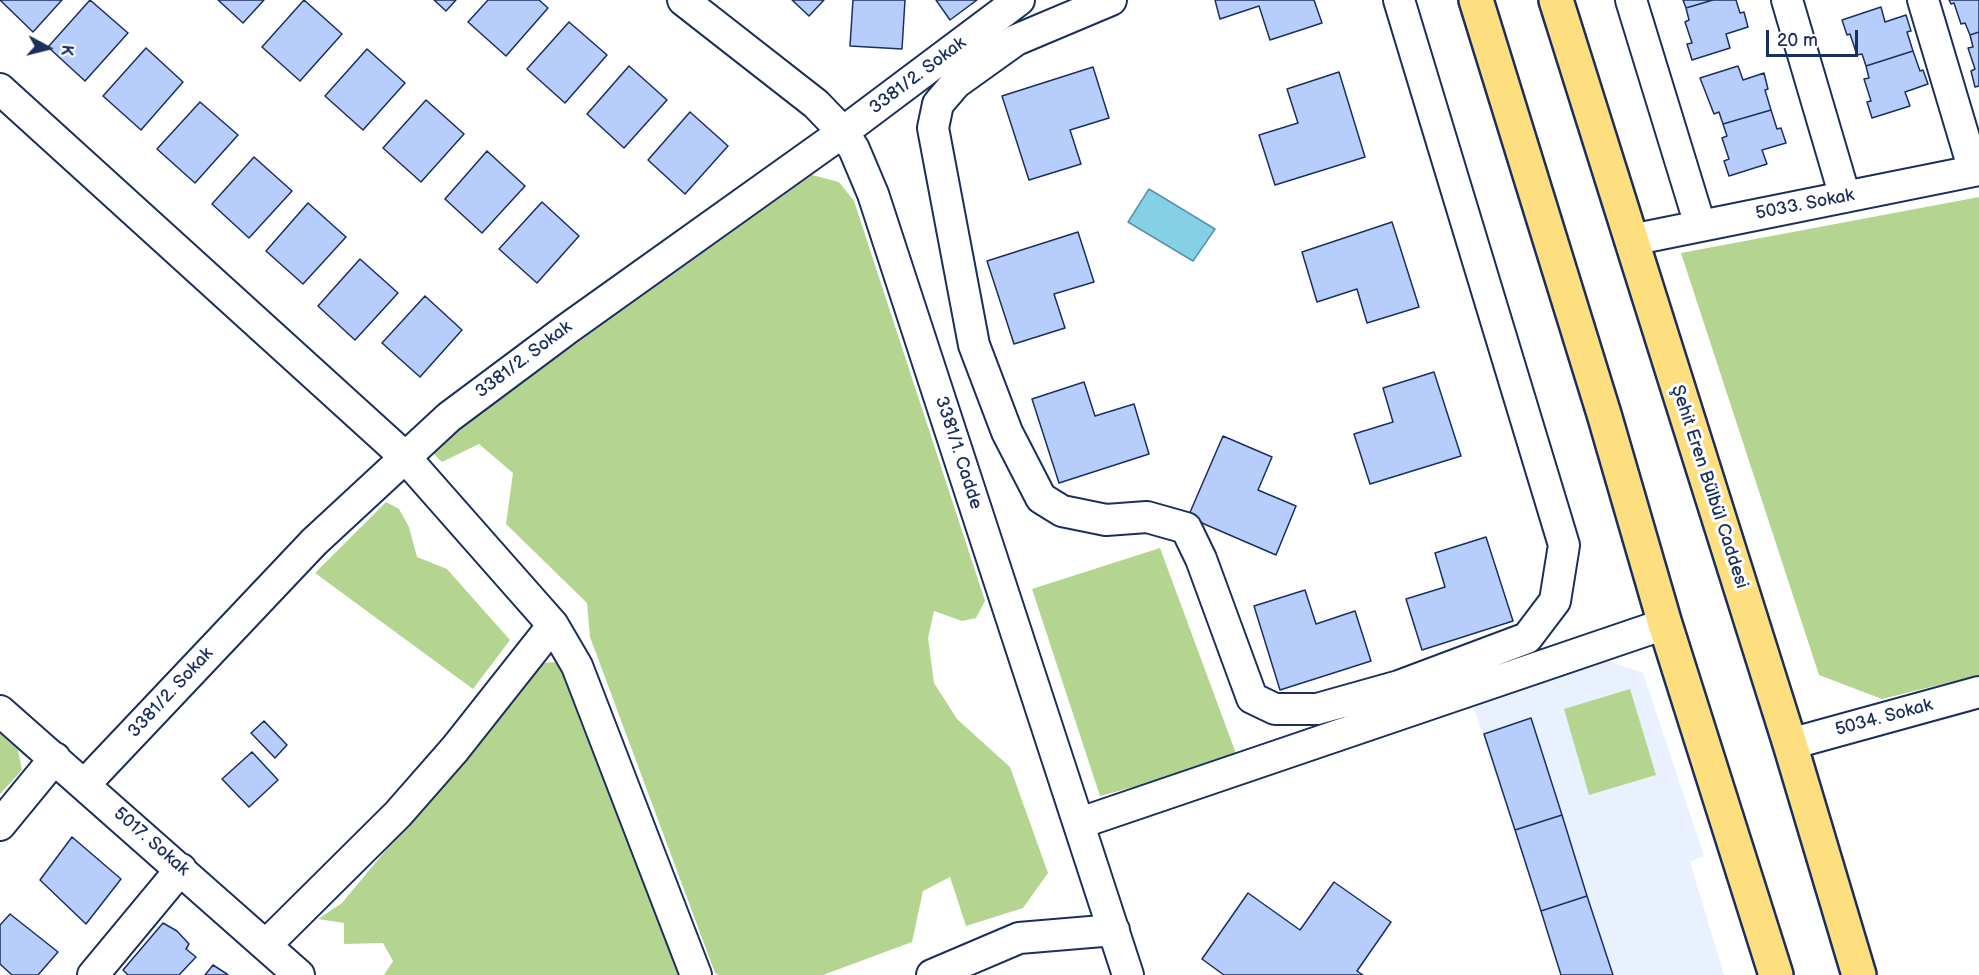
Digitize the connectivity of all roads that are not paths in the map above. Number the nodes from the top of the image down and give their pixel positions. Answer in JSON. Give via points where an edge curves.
{"nodes":[{"id":1,"x":683,"y":0,"type":"edge"},
{"id":2,"x":1019,"y":0,"type":"edge"},
{"id":3,"x":1111,"y":0,"type":"edge"},
{"id":4,"x":1399,"y":0,"type":"edge"},
{"id":5,"x":1476,"y":0,"type":"edge"},
{"id":6,"x":1556,"y":0,"type":"edge"},
{"id":7,"x":1631,"y":0,"type":"edge"},
{"id":8,"x":1787,"y":0,"type":"edge"},
{"id":9,"x":1923,"y":0,"type":"edge"},
{"id":10,"x":0,"y":89,"type":"edge"},
{"id":11,"x":843,"y":132,"type":"junction"},
{"id":12,"x":1976,"y":171,"type":"edge"},
{"id":13,"x":1845,"y":197,"type":"junction"},
{"id":14,"x":1700,"y":225,"type":"junction"},
{"id":15,"x":1631,"y":240,"type":"junction"},
{"id":16,"x":404,"y":456,"type":"junction"},
{"id":17,"x":1665,"y":624,"type":"junction"},
{"id":18,"x":553,"y":625,"type":"junction"},
{"id":19,"x":1979,"y":692,"type":"edge"},
{"id":20,"x":0,"y":711,"type":"edge"},
{"id":21,"x":1790,"y":744,"type":"junction"},
{"id":22,"x":55,"y":758,"type":"junction"},
{"id":23,"x":85,"y":784,"type":"junction"},
{"id":24,"x":1080,"y":823,"type":"junction"},
{"id":25,"x":0,"y":825,"type":"edge"},
{"id":26,"x":182,"y":869,"type":"junction"},
{"id":27,"x":1114,"y":930,"type":"junction"},
{"id":28,"x":267,"y":944,"type":"junction"},
{"id":29,"x":93,"y":975,"type":"edge"},
{"id":30,"x":299,"y":975,"type":"edge"},
{"id":31,"x":696,"y":975,"type":"edge"},
{"id":32,"x":932,"y":975,"type":"edge"},
{"id":33,"x":1128,"y":975,"type":"edge"},
{"id":34,"x":1776,"y":975,"type":"edge"},
{"id":35,"x":1859,"y":975,"type":"edge"}],
"edges":[{"from":1,"to":11,"type":"street","name":"3381/1. Cadde","via":[[816,104]]},
{"from":2,"to":11,"type":"street","name":"3381/2. Sokak"},
{"from":3,"to":4,"type":"street","via":[[1016,40],[956,83],[938,104],[933,128],[974,345],[1007,432],[1041,498],[1062,511],[1106,520],[1147,517],[1186,528],[1252,698],[1275,709],[1317,709],[1399,686],[1527,638],[1556,601],[1564,545]]},
{"from":5,"to":17,"type":"main road"},
{"from":6,"to":15,"type":"main road","name":"Şehit Eren Bülbül Caddesi"},
{"from":7,"to":14,"type":"street"},
{"from":8,"to":13,"type":"street"},
{"from":9,"to":12,"type":"street"},
{"from":10,"to":16,"type":"street"},
{"from":11,"to":16,"type":"street","name":"3381/2. Sokak","via":[[558,335]]},
{"from":11,"to":24,"type":"street","name":"3381/1. Cadde","via":[[873,194]]},
{"from":12,"to":13,"type":"street","name":"5033. Sokak"},
{"from":13,"to":14,"type":"street","name":"5033. Sokak"},
{"from":14,"to":15,"type":"street","name":"5033. Sokak"},
{"from":15,"to":21,"type":"main road","name":"Şehit Eren Bülbül Caddesi"},
{"from":16,"to":18,"type":"street"},
{"from":16,"to":23,"type":"street","name":"3381/2. Sokak","via":[[314,542]]},
{"from":17,"to":24,"type":"street"},
{"from":17,"to":34,"type":"main road"},
{"from":18,"to":28,"type":"street","via":[[398,814]]},
{"from":18,"to":31,"type":"street","via":[[577,666]]},
{"from":19,"to":21,"type":"street","name":"5034. Sokak"},
{"from":20,"to":22,"type":"street","name":"5017. Sokak"},
{"from":21,"to":35,"type":"main road","name":"Şehit Eren Bülbül Caddesi"},
{"from":22,"to":23,"type":"street","name":"5017. Sokak"},
{"from":22,"to":25,"type":"street"},
{"from":23,"to":26,"type":"street","name":"5017. Sokak"},
{"from":24,"to":27,"type":"street","name":"3381/1. Cadde"},
{"from":26,"to":28,"type":"street","name":"5017. Sokak"},
{"from":26,"to":29,"type":"street"},
{"from":27,"to":32,"type":"street","via":[[1019,938]]},
{"from":27,"to":33,"type":"street","name":"3381/1. Cadde"},
{"from":28,"to":30,"type":"street","name":"5017. Sokak"}]}
